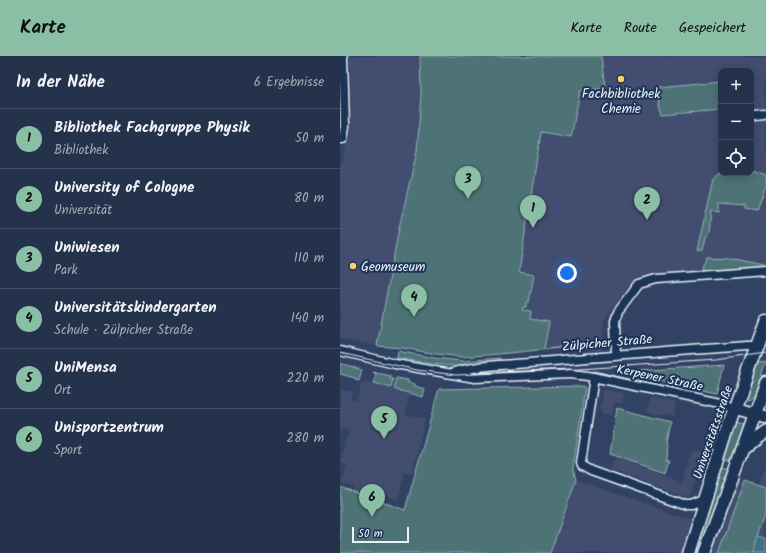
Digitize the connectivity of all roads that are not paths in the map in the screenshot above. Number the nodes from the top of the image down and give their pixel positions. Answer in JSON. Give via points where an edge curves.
{"nodes":[{"id":1,"x":343,"y":56,"type":"edge"},
{"id":2,"x":766,"y":115,"type":"edge"},
{"id":3,"x":757,"y":116,"type":"dead end"},
{"id":4,"x":341,"y":139,"type":"edge"},
{"id":5,"x":766,"y":271,"type":"edge"},
{"id":6,"x":766,"y":321,"type":"edge"},
{"id":7,"x":762,"y":346,"type":"edge"},
{"id":8,"x":340,"y":351,"type":"edge"},
{"id":9,"x":616,"y":355,"type":"junction"},
{"id":10,"x":451,"y":373,"type":"junction"},
{"id":11,"x":594,"y":377,"type":"junction"},
{"id":12,"x":766,"y":382,"type":"edge"},
{"id":13,"x":734,"y":408,"type":"junction"},
{"id":14,"x":760,"y":415,"type":"edge"},
{"id":15,"x":766,"y":431,"type":"edge"},
{"id":16,"x":742,"y":450,"type":"junction"},
{"id":17,"x":704,"y":500,"type":"junction"},
{"id":18,"x":688,"y":553,"type":"edge"},
{"id":19,"x":704,"y":553,"type":"edge"}],
"edges":[{"from":1,"to":4,"type":"street","via":[[345,126]]},
{"from":2,"to":3,"type":"street"},
{"from":5,"to":9,"type":"street","via":[[643,282],[634,290],[616,317]]},
{"from":6,"to":7,"type":"main road","name":"Universitätsstraße"},
{"from":7,"to":9,"type":"street","name":"Zülpicher Straße"},
{"from":7,"to":13,"type":"main road","name":"Universitätsstraße"},
{"from":8,"to":10,"type":"street","name":"Zülpicher Straße","via":[[394,364]]},
{"from":9,"to":10,"type":"street","name":"Zülpicher Straße","via":[[473,367]]},
{"from":10,"to":11,"type":"street","name":"Zülpicher Straße","via":[[475,378],[570,374]]},
{"from":11,"to":13,"type":"street","name":"Kerpener Straße"},
{"from":11,"to":17,"type":"street","via":[[582,466],[686,505]]},
{"from":12,"to":14,"type":"main road"},
{"from":13,"to":14,"type":"street","name":"Kerpener Straße"},
{"from":13,"to":17,"type":"main road","name":"Universitätsstraße"},
{"from":14,"to":16,"type":"main road"},
{"from":15,"to":16,"type":"street"},
{"from":16,"to":19,"type":"main road"},
{"from":17,"to":18,"type":"main road","name":"Universitätsstraße"}]}
